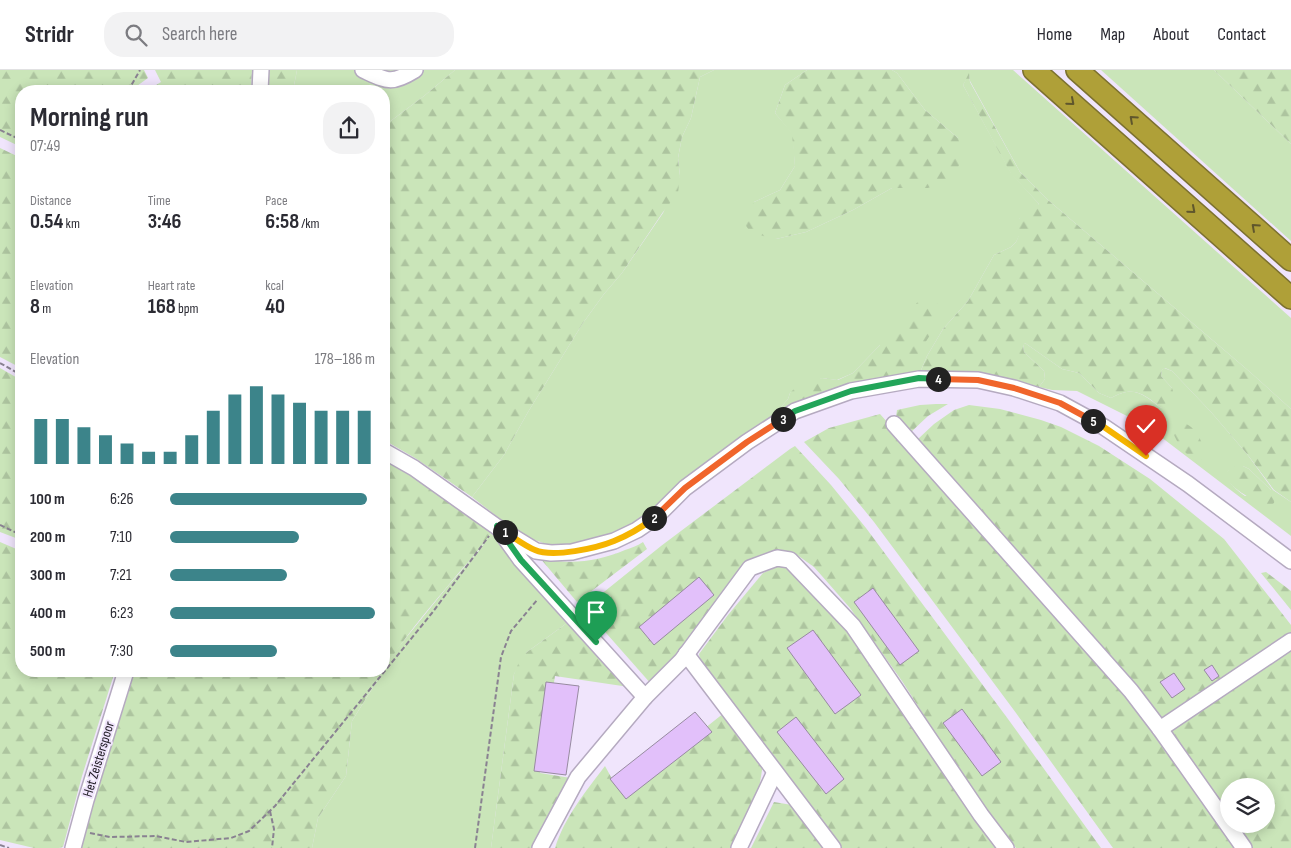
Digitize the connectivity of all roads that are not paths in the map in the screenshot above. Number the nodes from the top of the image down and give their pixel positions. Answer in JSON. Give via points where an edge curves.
{"nodes":[{"id":1,"x":261,"y":70,"type":"edge"},
{"id":2,"x":363,"y":70,"type":"edge"},
{"id":3,"x":415,"y":70,"type":"edge"},
{"id":4,"x":1034,"y":70,"type":"edge"},
{"id":5,"x":1078,"y":70,"type":"edge"},
{"id":6,"x":260,"y":85,"type":"edge"},
{"id":7,"x":1291,"y":260,"type":"edge"},
{"id":8,"x":1291,"y":298,"type":"edge"},
{"id":9,"x":894,"y":424,"type":"dead end"},
{"id":10,"x":390,"y":454,"type":"edge"},
{"id":11,"x":497,"y":526,"type":"junction"},
{"id":12,"x":1291,"y":561,"type":"edge"},
{"id":13,"x":1291,"y":641,"type":"edge"},
{"id":14,"x":686,"y":654,"type":"junction"},
{"id":15,"x":124,"y":677,"type":"edge"},
{"id":16,"x":645,"y":697,"type":"junction"},
{"id":17,"x":1160,"y":729,"type":"junction"},
{"id":18,"x":775,"y":772,"type":"junction"},
{"id":19,"x":73,"y":848,"type":"edge"},
{"id":20,"x":540,"y":848,"type":"edge"},
{"id":21,"x":739,"y":848,"type":"edge"},
{"id":22,"x":833,"y":848,"type":"edge"},
{"id":23,"x":1006,"y":848,"type":"edge"},
{"id":24,"x":1244,"y":848,"type":"edge"}],
"edges":[{"from":1,"to":6,"type":"street"},
{"from":2,"to":3,"type":"street","via":[[387,81]]},
{"from":4,"to":8,"type":"highway","one_way":true},
{"from":7,"to":5,"type":"highway","one_way":true},
{"from":9,"to":17,"type":"street","via":[[1131,691]]},
{"from":10,"to":11,"type":"street"},
{"from":11,"to":12,"type":"street","via":[[536,551],[572,552],[614,541],[643,526],[693,482],[795,411],[851,391],[919,378],[978,380],[1060,403],[1104,427],[1188,484]]},
{"from":11,"to":16,"type":"street","via":[[521,560]]},
{"from":13,"to":17,"type":"street"},
{"from":14,"to":16,"type":"street"},
{"from":14,"to":18,"type":"street"},
{"from":14,"to":23,"type":"street","via":[[750,568],[777,558],[790,560],[853,626]]},
{"from":15,"to":19,"type":"street","name":"Het Zeisterspoor"},
{"from":16,"to":20,"type":"street","via":[[578,777]]},
{"from":17,"to":24,"type":"street"},
{"from":18,"to":21,"type":"street"},
{"from":18,"to":22,"type":"street"}]}
